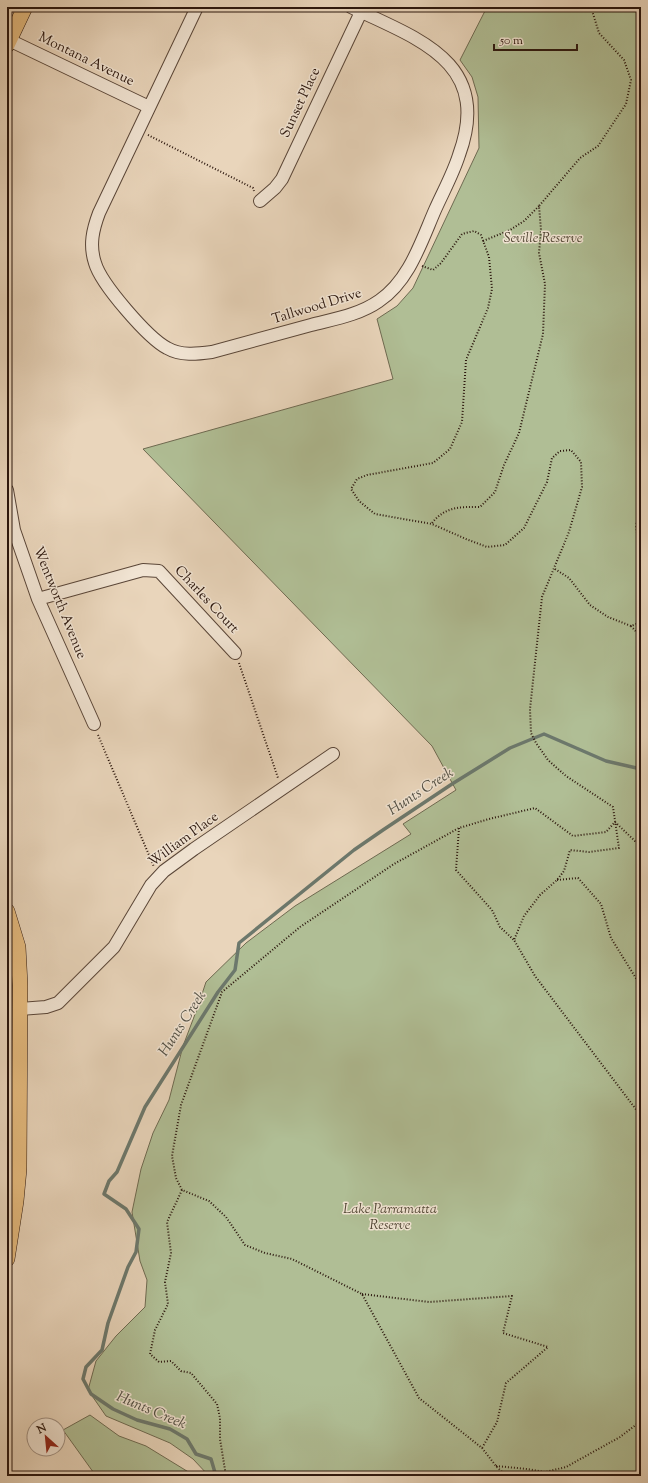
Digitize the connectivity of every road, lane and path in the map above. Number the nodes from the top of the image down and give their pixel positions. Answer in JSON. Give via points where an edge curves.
{"nodes":[{"id":1,"x":25,"y":7,"type":"edge"},
{"id":2,"x":197,"y":7,"type":"edge"},
{"id":3,"x":591,"y":7,"type":"edge"},
{"id":4,"x":356,"y":9,"type":"edge"},
{"id":5,"x":8,"y":42,"type":"edge"},
{"id":6,"x":149,"y":106,"type":"junction"},
{"id":7,"x":138,"y":130,"type":"junction"},
{"id":8,"x":260,"y":201,"type":"joint"},
{"id":9,"x":539,"y":206,"type":"junction"},
{"id":10,"x":483,"y":241,"type":"junction"},
{"id":11,"x":417,"y":262,"type":"junction"},
{"id":12,"x":418,"y":272,"type":"dead end"},
{"id":13,"x":7,"y":490,"type":"edge"},
{"id":14,"x":641,"y":512,"type":"edge"},
{"id":15,"x":432,"y":524,"type":"junction"},
{"id":16,"x":641,"y":566,"type":"edge"},
{"id":17,"x":555,"y":569,"type":"junction"},
{"id":18,"x":38,"y":599,"type":"junction"},
{"id":19,"x":641,"y":622,"type":"edge"},
{"id":20,"x":631,"y":626,"type":"junction"},
{"id":21,"x":641,"y":637,"type":"edge"},
{"id":22,"x":235,"y":653,"type":"joint"},
{"id":23,"x":94,"y":724,"type":"joint"},
{"id":24,"x":333,"y":754,"type":"dead end"},
{"id":25,"x":282,"y":790,"type":"junction"},
{"id":26,"x":615,"y":822,"type":"junction"},
{"id":27,"x":459,"y":828,"type":"junction"},
{"id":28,"x":641,"y":842,"type":"edge"},
{"id":29,"x":158,"y":877,"type":"junction"},
{"id":30,"x":557,"y":880,"type":"junction"},
{"id":31,"x":7,"y":911,"type":"edge"},
{"id":32,"x":514,"y":940,"type":"junction"},
{"id":33,"x":641,"y":981,"type":"edge"},
{"id":34,"x":20,"y":1009,"type":"junction"},
{"id":35,"x":641,"y":1116,"type":"edge"},
{"id":36,"x":182,"y":1190,"type":"junction"},
{"id":37,"x":7,"y":1259,"type":"edge"},
{"id":38,"x":362,"y":1294,"type":"junction"},
{"id":39,"x":641,"y":1421,"type":"edge"},
{"id":40,"x":482,"y":1448,"type":"junction"},
{"id":41,"x":496,"y":1466,"type":"junction"},
{"id":42,"x":226,"y":1476,"type":"edge"},
{"id":43,"x":506,"y":1476,"type":"edge"}],
"edges":[{"from":1,"to":5,"type":"main road"},
{"from":2,"to":6,"type":"street","name":"Tallwood Drive"},
{"from":3,"to":9,"type":"path","via":[[599,33],[624,60],[631,80],[626,104],[598,146],[580,158]]},
{"from":4,"to":8,"type":"street","name":"Sunset Place","via":[[282,179]]},
{"from":4,"to":11,"type":"street","name":"Tallwood Drive","via":[[436,51],[457,74],[467,100],[468,121],[459,155]]},
{"from":5,"to":6,"type":"street","name":"Montana Avenue"},
{"from":6,"to":7,"type":"street","name":"Tallwood Drive"},
{"from":7,"to":8,"type":"path","via":[[253,188]]},
{"from":7,"to":11,"type":"street","name":"Tallwood Drive","via":[[99,212],[91,246],[94,263],[106,284],[145,330],[168,348],[188,354],[212,352],[355,314],[388,294]]},
{"from":9,"to":10,"type":"path","via":[[510,230]]},
{"from":9,"to":15,"type":"path","via":[[539,253],[545,284],[543,334],[518,433],[495,492],[480,507],[449,509],[438,515]]},
{"from":10,"to":11,"type":"path","via":[[481,235],[474,231],[462,234],[433,270]]},
{"from":10,"to":15,"type":"path","via":[[489,258],[492,289],[488,308],[466,360],[462,422],[450,449],[433,463],[357,479],[351,489],[359,501],[375,514]]},
{"from":11,"to":12,"type":"path"},
{"from":13,"to":18,"type":"street","name":"Wentworth Avenue","via":[[14,530]]},
{"from":14,"to":16,"type":"path","via":[[636,525]]},
{"from":15,"to":17,"type":"path","via":[[487,547],[505,545],[524,528],[547,482],[552,458],[560,451],[571,450],[581,462],[582,487]]},
{"from":17,"to":20,"type":"path","via":[[569,578],[590,605],[608,617]]},
{"from":17,"to":26,"type":"path","via":[[542,597],[530,709],[531,733],[548,760],[566,776],[613,807]]},
{"from":18,"to":22,"type":"street","name":"Charles Court","via":[[143,570],[159,571]]},
{"from":18,"to":23,"type":"street","name":"Wentworth Avenue"},
{"from":19,"to":20,"type":"path"},
{"from":20,"to":21,"type":"path"},
{"from":22,"to":25,"type":"path"},
{"from":23,"to":29,"type":"path"},
{"from":24,"to":25,"type":"street","name":"William Place"},
{"from":25,"to":29,"type":"street","name":"William Place","via":[[164,870]]},
{"from":26,"to":27,"type":"path","via":[[606,832],[572,836],[535,808]]},
{"from":26,"to":28,"type":"path","via":[[635,841]]},
{"from":26,"to":30,"type":"path","via":[[619,848],[589,852],[570,850],[564,871]]},
{"from":27,"to":32,"type":"path","via":[[456,870],[492,910],[500,927]]},
{"from":27,"to":36,"type":"path","via":[[394,864],[300,927],[222,992],[181,1105],[172,1156],[176,1178]]},
{"from":29,"to":34,"type":"street","name":"William Place","via":[[114,947],[65,997],[58,1003],[46,1007]]},
{"from":30,"to":32,"type":"path","via":[[540,895],[524,916]]},
{"from":30,"to":33,"type":"path","via":[[578,878],[601,904],[611,938],[637,980]]},
{"from":31,"to":34,"type":"main road","via":[[18,947]]},
{"from":32,"to":35,"type":"path","via":[[535,976]]},
{"from":34,"to":37,"type":"main road","via":[[19,1169]]},
{"from":36,"to":38,"type":"path","via":[[208,1201],[226,1217],[245,1245],[292,1259]]},
{"from":36,"to":42,"type":"path","via":[[167,1222],[171,1253],[165,1282],[168,1304],[155,1330],[150,1354],[159,1362],[171,1361],[181,1371],[191,1373],[217,1404]]},
{"from":38,"to":40,"type":"path","via":[[419,1398]]},
{"from":38,"to":40,"type":"path","via":[[429,1302],[512,1296],[504,1334],[548,1346],[506,1383],[498,1422]]},
{"from":39,"to":41,"type":"path","via":[[620,1437],[566,1467],[545,1472]]},
{"from":40,"to":41,"type":"path"},
{"from":41,"to":43,"type":"path"}]}
